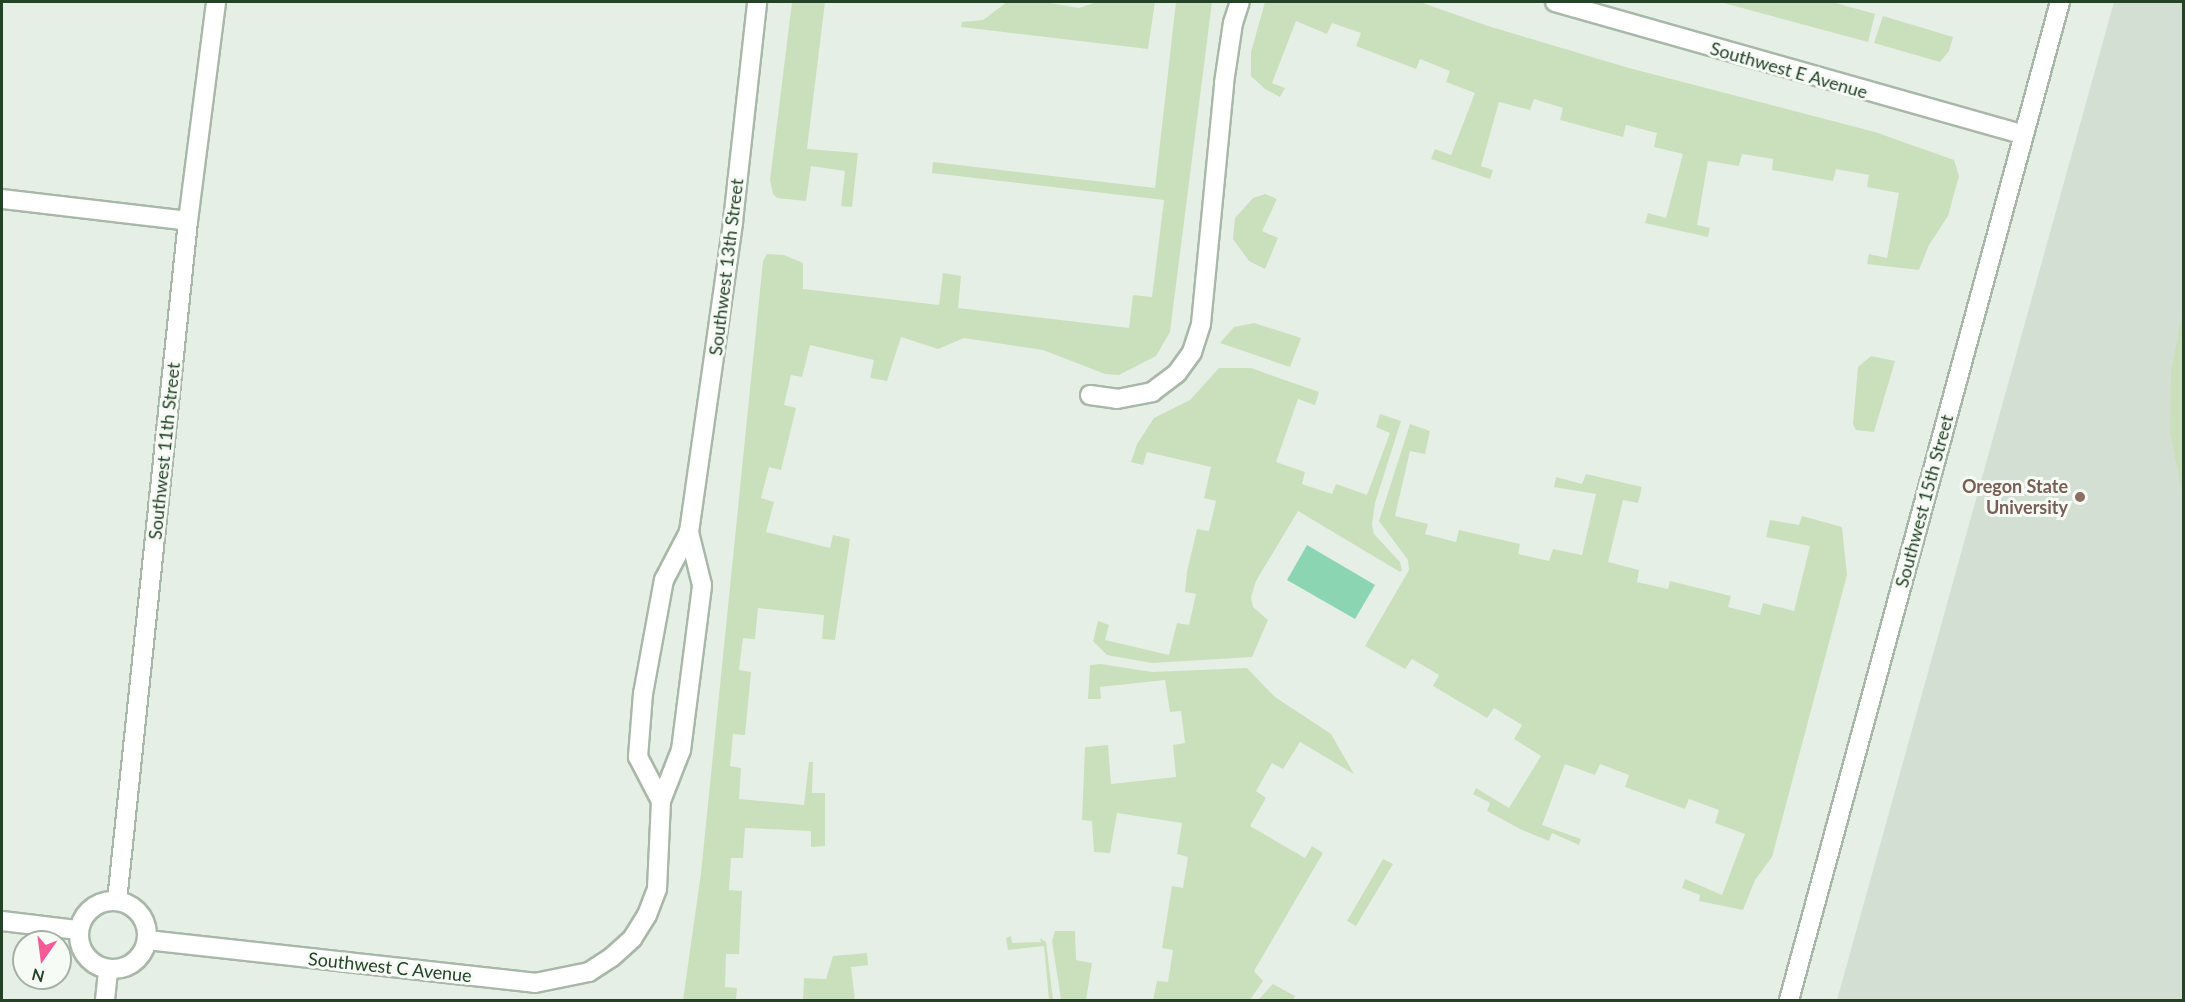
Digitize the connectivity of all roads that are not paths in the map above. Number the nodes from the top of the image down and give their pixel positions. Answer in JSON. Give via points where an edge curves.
{"nodes":[{"id":1,"x":216,"y":2,"type":"edge"},
{"id":2,"x":757,"y":2,"type":"edge"},
{"id":3,"x":1240,"y":2,"type":"edge"},
{"id":4,"x":1555,"y":2,"type":"edge"},
{"id":5,"x":2060,"y":2,"type":"edge"},
{"id":6,"x":2024,"y":135,"type":"junction"},
{"id":7,"x":2,"y":199,"type":"edge"},
{"id":8,"x":188,"y":221,"type":"junction"},
{"id":9,"x":1090,"y":395,"type":"dead end"},
{"id":10,"x":689,"y":532,"type":"junction"},
{"id":11,"x":661,"y":801,"type":"junction"},
{"id":12,"x":117,"y":901,"type":"junction"},
{"id":13,"x":2,"y":921,"type":"edge"},
{"id":14,"x":78,"y":930,"type":"junction"},
{"id":15,"x":147,"y":940,"type":"junction"},
{"id":16,"x":623,"y":948,"type":"joint"},
{"id":17,"x":108,"y":969,"type":"junction"},
{"id":18,"x":105,"y":1000,"type":"edge"},
{"id":19,"x":1789,"y":1000,"type":"edge"}],
"edges":[{"from":1,"to":8,"type":"street","name":"Southwest 11th Street"},
{"from":2,"to":10,"type":"street","name":"Southwest 13th Street","via":[[733,221]]},
{"from":3,"to":9,"type":"street","via":[[1224,83],[1202,324],[1192,352],[1177,374],[1152,392],[1117,399]]},
{"from":4,"to":6,"type":"street","name":"Southwest E Avenue"},
{"from":5,"to":6,"type":"street","name":"Southwest 15th Street"},
{"from":6,"to":19,"type":"street","name":"Southwest 15th Street"},
{"from":7,"to":8,"type":"street"},
{"from":8,"to":12,"type":"street","name":"Southwest 11th Street"},
{"from":10,"to":11,"type":"street","name":"Southwest 13th Street","via":[[702,585],[692,692],[681,750]]},
{"from":10,"to":11,"type":"street","name":"Southwest 13th Street","via":[[664,580],[643,694],[638,757]]},
{"from":11,"to":16,"type":"street","name":"Southwest 13th Street","via":[[657,889],[648,915]]},
{"from":12,"to":14,"type":"street","via":[[92,907]]},
{"from":12,"to":15,"type":"street","via":[[141,914]]},
{"from":13,"to":14,"type":"street"},
{"from":14,"to":17,"type":"street","via":[[85,956]]},
{"from":15,"to":16,"type":"street","name":"Southwest C Avenue","via":[[535,983],[588,972]]},
{"from":15,"to":17,"type":"street","via":[[134,963]]},
{"from":17,"to":18,"type":"street"}]}
